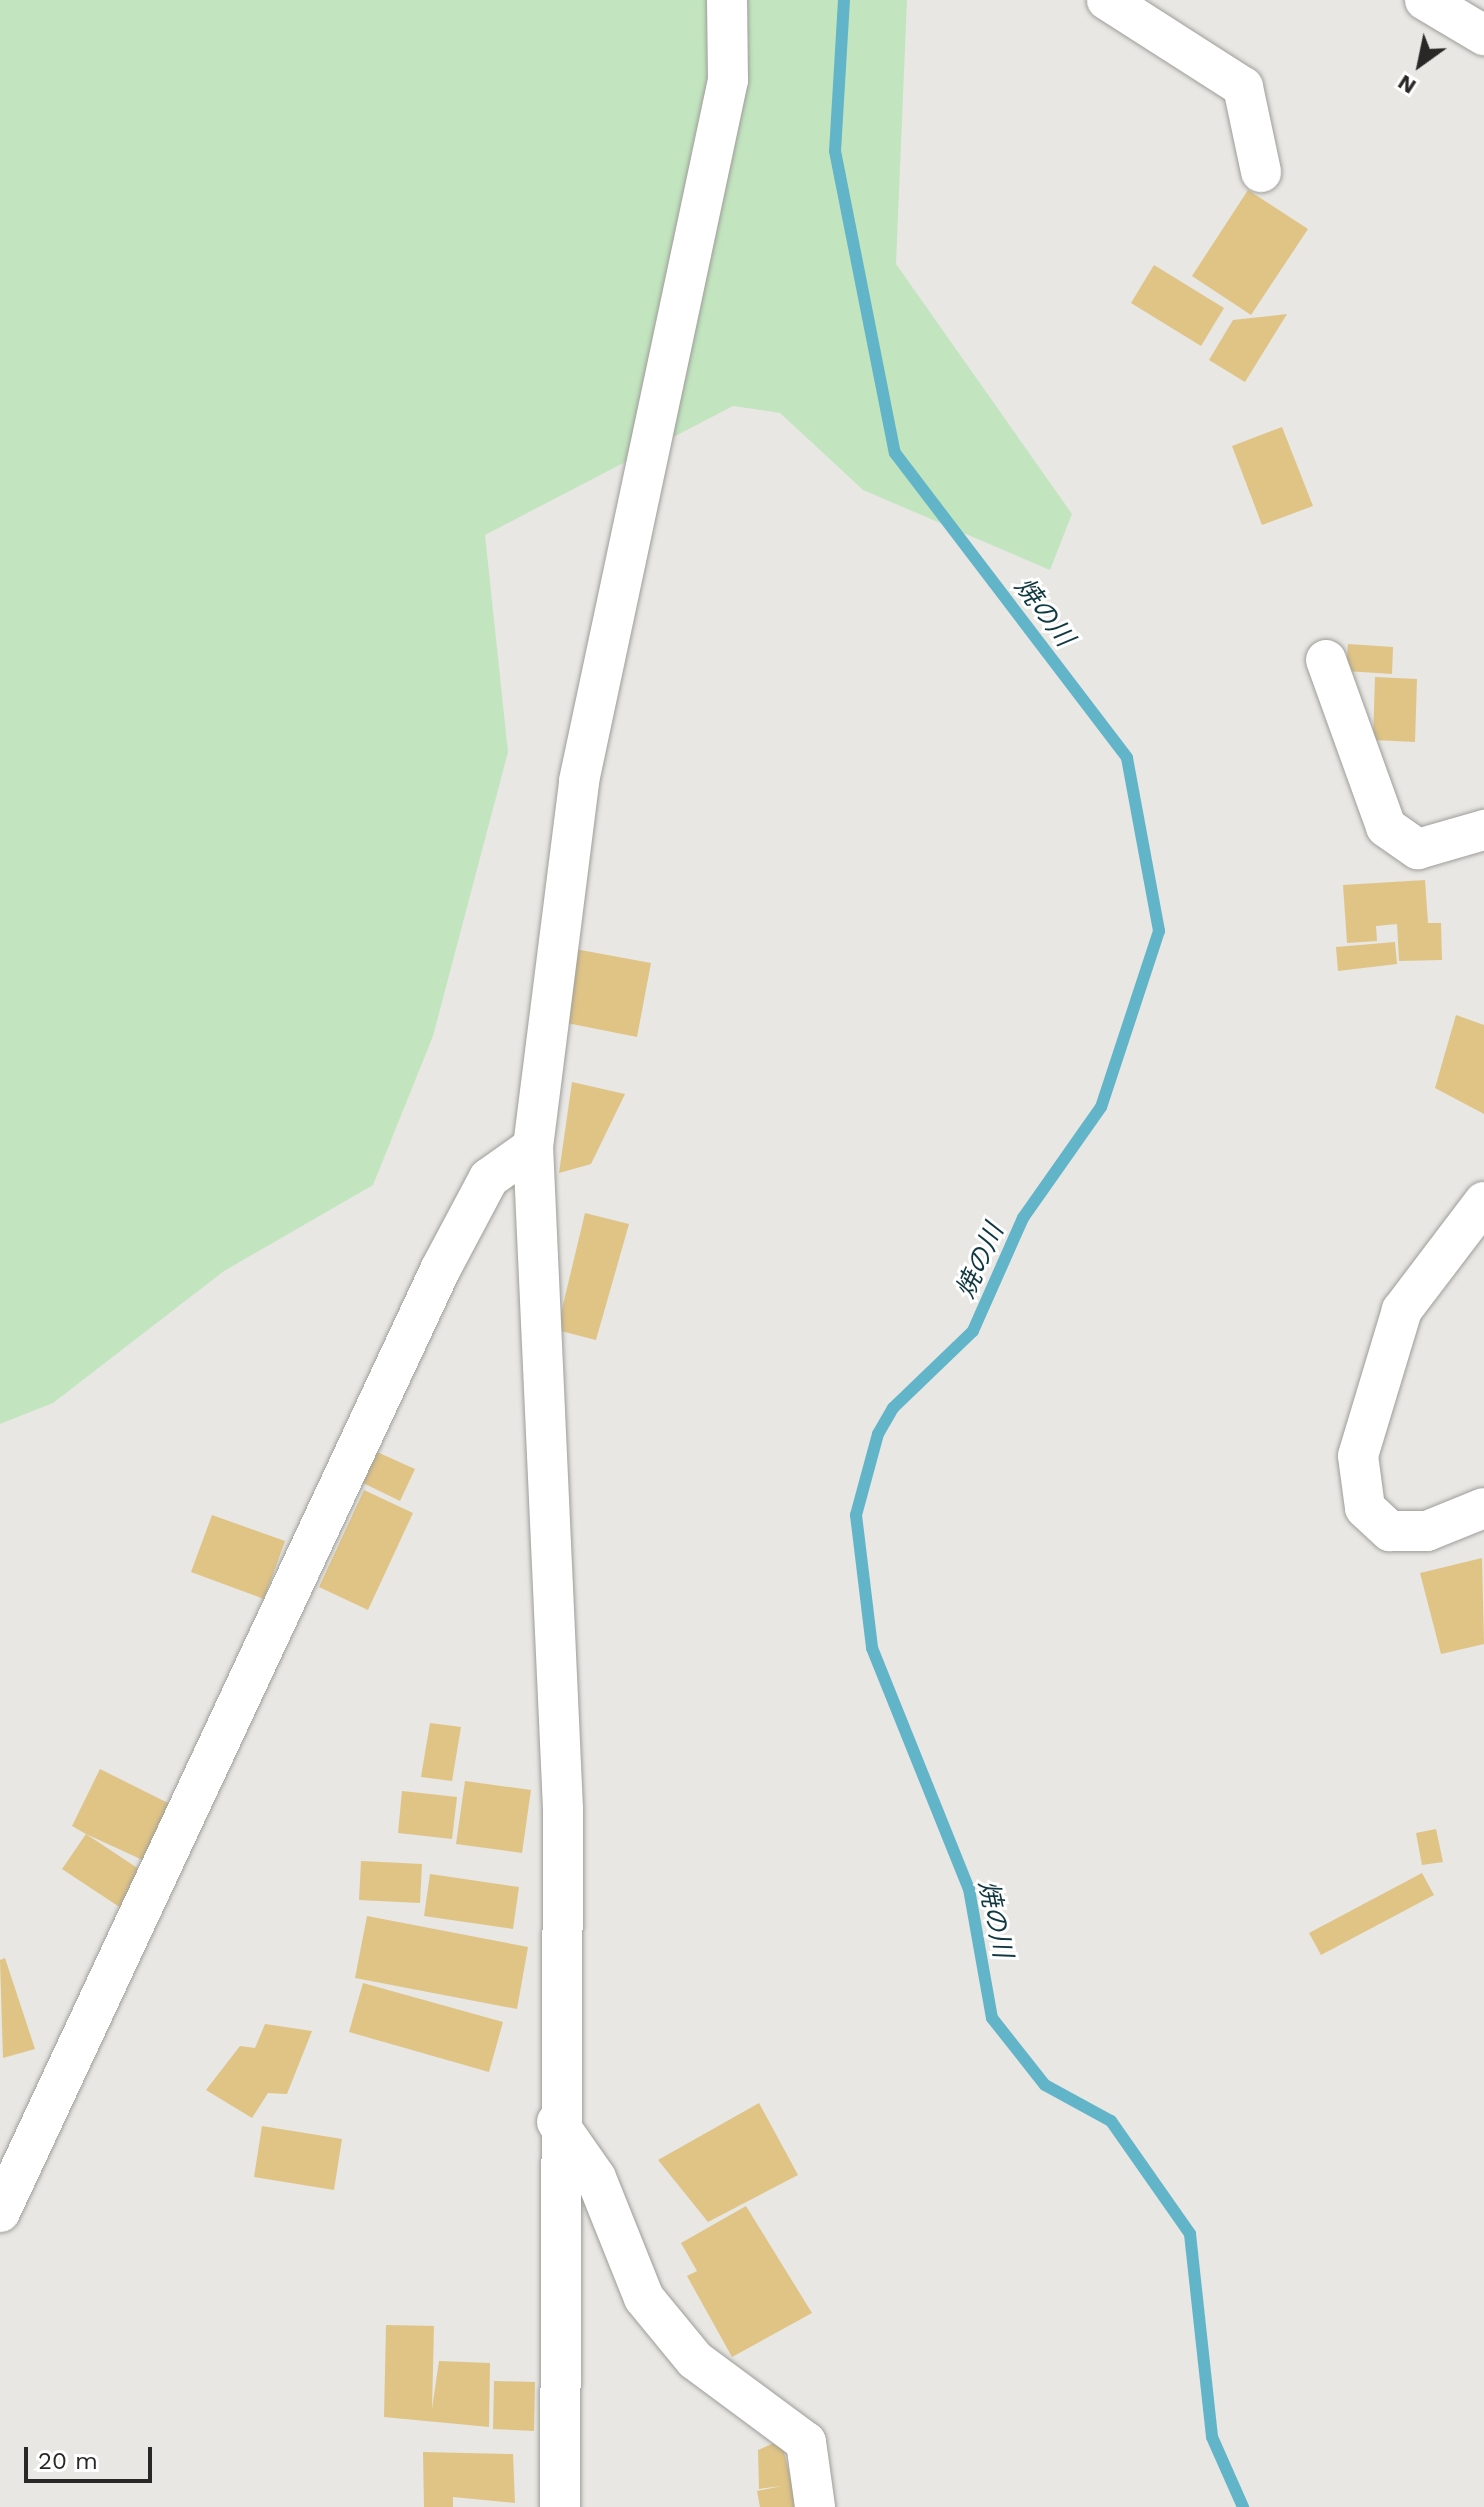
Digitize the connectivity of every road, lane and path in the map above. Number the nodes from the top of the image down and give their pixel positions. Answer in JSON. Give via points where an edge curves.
{"nodes":[{"id":1,"x":727,"y":0,"type":"edge"},
{"id":2,"x":1107,"y":0,"type":"edge"},
{"id":3,"x":1425,"y":0,"type":"edge"},
{"id":4,"x":1484,"y":35,"type":"edge"},
{"id":5,"x":1261,"y":172,"type":"dead end"},
{"id":6,"x":1326,"y":660,"type":"dead end"},
{"id":7,"x":1484,"y":830,"type":"edge"},
{"id":8,"x":533,"y":1147,"type":"junction"},
{"id":9,"x":1484,"y":1202,"type":"edge"},
{"id":10,"x":1484,"y":1508,"type":"edge"},
{"id":11,"x":557,"y":2122,"type":"junction"},
{"id":12,"x":0,"y":2212,"type":"edge"},
{"id":13,"x":560,"y":2507,"type":"edge"},
{"id":14,"x":815,"y":2507,"type":"edge"}],
"edges":[{"from":1,"to":8,"type":"street","via":[[728,80],[579,781]]},
{"from":2,"to":5,"type":"street","via":[[1243,87]]},
{"from":3,"to":4,"type":"street"},
{"from":6,"to":7,"type":"street","via":[[1386,827],[1418,849]]},
{"from":8,"to":11,"type":"street","via":[[563,1809]]},
{"from":8,"to":12,"type":"street","via":[[489,1178],[440,1270]]},
{"from":9,"to":10,"type":"street","via":[[1402,1310],[1358,1456],[1365,1508],[1390,1531],[1427,1531]]},
{"from":11,"to":13,"type":"street"},
{"from":11,"to":14,"type":"street","via":[[596,2178],[644,2298],[695,2360],[806,2442]]}]}
